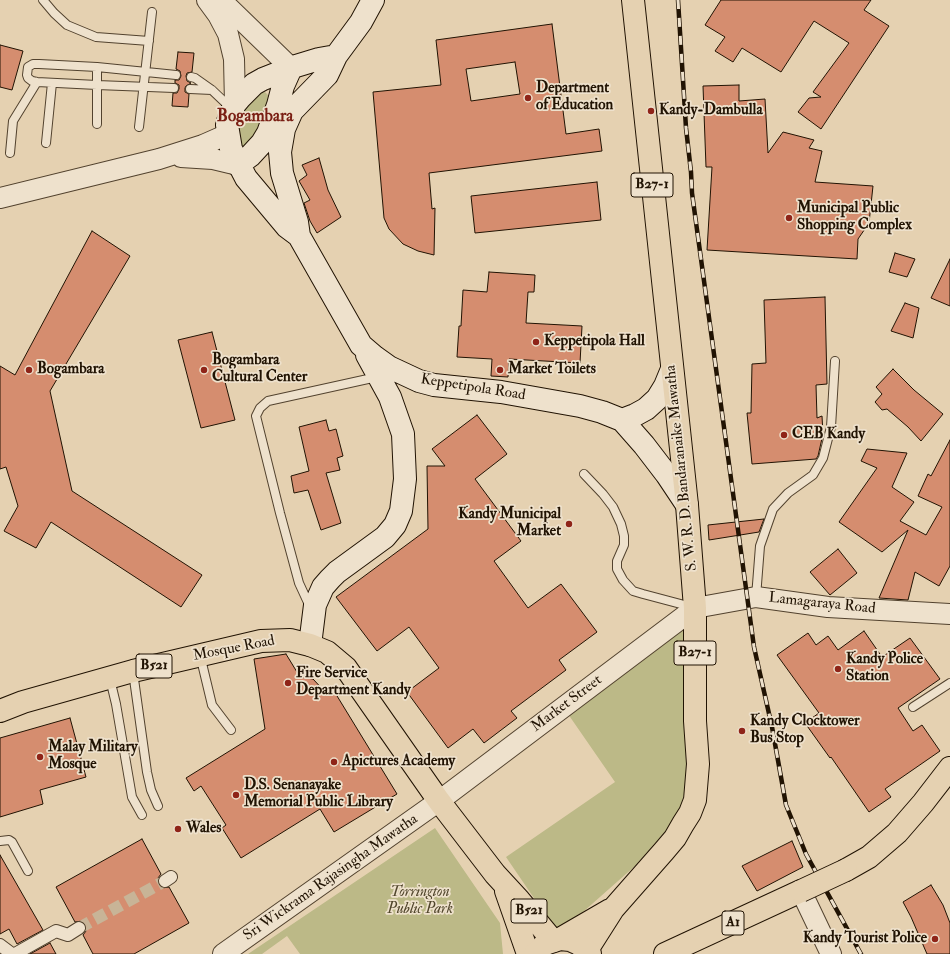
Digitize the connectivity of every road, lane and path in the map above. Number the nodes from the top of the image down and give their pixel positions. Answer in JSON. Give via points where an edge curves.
{"nodes":[{"id":1,"x":44,"y":0,"type":"edge"},
{"id":2,"x":207,"y":0,"type":"edge"},
{"id":3,"x":221,"y":0,"type":"edge"},
{"id":4,"x":373,"y":0,"type":"edge"},
{"id":5,"x":632,"y":3,"type":"edge"},
{"id":6,"x":152,"y":12,"type":"dead end"},
{"id":7,"x":149,"y":41,"type":"junction"},
{"id":8,"x":336,"y":56,"type":"junction"},
{"id":9,"x":97,"y":67,"type":"junction"},
{"id":10,"x":291,"y":68,"type":"junction"},
{"id":11,"x":145,"y":72,"type":"junction"},
{"id":12,"x":176,"y":75,"type":"dead end"},
{"id":13,"x":191,"y":77,"type":"dead end"},
{"id":14,"x":37,"y":82,"type":"junction"},
{"id":15,"x":52,"y":83,"type":"junction"},
{"id":16,"x":97,"y":85,"type":"junction"},
{"id":17,"x":144,"y":86,"type":"junction"},
{"id":18,"x":174,"y":88,"type":"dead end"},
{"id":19,"x":190,"y":89,"type":"dead end"},
{"id":20,"x":212,"y":90,"type":"junction"},
{"id":21,"x":234,"y":107,"type":"junction"},
{"id":22,"x":97,"y":124,"type":"dead end"},
{"id":23,"x":139,"y":127,"type":"dead end"},
{"id":24,"x":228,"y":134,"type":"junction"},
{"id":25,"x":46,"y":143,"type":"dead end"},
{"id":26,"x":10,"y":153,"type":"dead end"},
{"id":27,"x":159,"y":159,"type":"junction"},
{"id":28,"x":238,"y":165,"type":"junction"},
{"id":29,"x":0,"y":198,"type":"edge"},
{"id":30,"x":299,"y":236,"type":"junction"},
{"id":31,"x":361,"y":345,"type":"junction"},
{"id":32,"x":835,"y":361,"type":"dead end"},
{"id":33,"x":672,"y":369,"type":"junction"},
{"id":34,"x":380,"y":377,"type":"junction"},
{"id":35,"x":622,"y":420,"type":"junction"},
{"id":36,"x":584,"y":474,"type":"dead end"},
{"id":37,"x":687,"y":505,"type":"junction"},
{"id":38,"x":756,"y":597,"type":"junction"},
{"id":39,"x":695,"y":608,"type":"junction"},
{"id":40,"x":950,"y":614,"type":"edge"},
{"id":41,"x":314,"y":616,"type":"junction"},
{"id":42,"x":310,"y":645,"type":"junction"},
{"id":43,"x":200,"y":655,"type":"junction"},
{"id":44,"x":133,"y":671,"type":"junction"},
{"id":45,"x":110,"y":678,"type":"junction"},
{"id":46,"x":950,"y":683,"type":"edge"},
{"id":47,"x":913,"y":707,"type":"dead end"},
{"id":48,"x":0,"y":711,"type":"edge"},
{"id":49,"x":231,"y":730,"type":"dead end"},
{"id":50,"x":948,"y":774,"type":"edge"},
{"id":51,"x":439,"y":801,"type":"junction"},
{"id":52,"x":158,"y":806,"type":"dead end"},
{"id":53,"x":142,"y":816,"type":"dead end"},
{"id":54,"x":0,"y":841,"type":"edge"},
{"id":55,"x":28,"y":871,"type":"dead end"},
{"id":56,"x":503,"y":882,"type":"junction"},
{"id":57,"x":800,"y":891,"type":"junction"},
{"id":58,"x":613,"y":909,"type":"junction"},
{"id":59,"x":79,"y":928,"type":"tunnel mouth"},
{"id":60,"x":557,"y":940,"type":"junction"},
{"id":61,"x":0,"y":944,"type":"edge"},
{"id":62,"x":588,"y":952,"type":"edge"},
{"id":63,"x":14,"y":954,"type":"edge"},
{"id":64,"x":223,"y":954,"type":"edge"},
{"id":65,"x":528,"y":954,"type":"edge"},
{"id":66,"x":535,"y":954,"type":"edge"},
{"id":67,"x":665,"y":954,"type":"edge"},
{"id":68,"x":831,"y":954,"type":"edge"}],
"edges":[{"from":1,"to":7,"type":"lane","via":[[67,25],[88,34]]},
{"from":2,"to":21,"type":"street","via":[[228,34],[234,60]]},
{"from":3,"to":10,"type":"street"},
{"from":4,"to":8,"type":"main road","name":"Keppetipola Road","via":[[361,22]]},
{"from":5,"to":33,"type":"main road","name":"S. W. R. D. Bandaranaike Mawatha","number":"B27-1"},
{"from":6,"to":7,"type":"lane"},
{"from":7,"to":11,"type":"lane"},
{"from":8,"to":10,"type":"main road"},
{"from":8,"to":30,"type":"main road","name":"Keppetipola Road","via":[[327,75],[292,111],[284,129],[280,152],[282,173]]},
{"from":9,"to":11,"type":"lane"},
{"from":9,"to":14,"type":"lane","via":[[33,64],[28,67],[27,75],[32,81]]},
{"from":9,"to":16,"type":"lane"},
{"from":10,"to":21,"type":"main road","via":[[254,84]]},
{"from":10,"to":28,"type":"main road","via":[[268,133],[250,156]]},
{"from":11,"to":12,"type":"lane"},
{"from":11,"to":17,"type":"lane"},
{"from":13,"to":20,"type":"lane"},
{"from":14,"to":15,"type":"lane"},
{"from":14,"to":26,"type":"lane","via":[[13,120]]},
{"from":15,"to":16,"type":"lane"},
{"from":15,"to":25,"type":"lane"},
{"from":16,"to":17,"type":"lane"},
{"from":16,"to":22,"type":"lane"},
{"from":17,"to":18,"type":"lane"},
{"from":17,"to":23,"type":"lane"},
{"from":19,"to":20,"type":"lane"},
{"from":20,"to":21,"type":"lane"},
{"from":21,"to":24,"type":"main road","via":[[227,125]]},
{"from":24,"to":27,"type":"street"},
{"from":24,"to":28,"type":"main road","name":"Keppetipola Road"},
{"from":27,"to":28,"type":"street","via":[[201,157]]},
{"from":27,"to":29,"type":"street"},
{"from":28,"to":30,"type":"main road","name":"Keppetipola Road","via":[[287,227]]},
{"from":30,"to":31,"type":"main road","name":"Keppetipola Road"},
{"from":31,"to":34,"type":"main road"},
{"from":31,"to":35,"type":"main road","name":"Keppetipola Road","via":[[389,367],[419,381],[580,406]]},
{"from":32,"to":38,"type":"lane","via":[[831,427],[823,458],[813,476],[788,493],[773,509],[760,546]]},
{"from":33,"to":35,"type":"main road","via":[[657,399],[646,409]]},
{"from":33,"to":37,"type":"main road","name":"S. W. R. D. Bandaranaike Mawatha","number":"B27-1"},
{"from":34,"to":41,"type":"main road","via":[[403,434],[405,480],[401,511],[395,525],[384,537],[330,578],[315,605]]},
{"from":34,"to":41,"type":"lane","via":[[268,401],[256,416],[299,583]]},
{"from":35,"to":37,"type":"main road","name":"Keppetipola Road","via":[[667,475]]},
{"from":36,"to":39,"type":"lane","via":[[614,507],[621,524],[624,545],[617,561],[617,569],[623,580],[633,590],[643,594]]},
{"from":37,"to":39,"type":"main road","name":"S. W. R. D. Bandaranaike Mawatha","number":"B27-1"},
{"from":38,"to":39,"type":"street","name":"Lamagaraya Road"},
{"from":38,"to":40,"type":"street","name":"Lamagaraya Road","via":[[828,607]]},
{"from":39,"to":51,"type":"street","name":"Market Street"},
{"from":39,"to":58,"type":"main road","name":"S. W. R. D. Bandaranaike Mawatha","number":"B27-1","via":[[695,721],[698,764],[695,800],[675,838]]},
{"from":41,"to":42,"type":"main road"},
{"from":42,"to":43,"type":"main road","name":"Mosque Road","number":"B521","via":[[290,640],[261,641]]},
{"from":42,"to":51,"type":"main road","name":"Mosque Road","number":"B521","via":[[327,652],[346,668]]},
{"from":43,"to":44,"type":"main road","name":"Mosque Road","number":"B521"},
{"from":43,"to":49,"type":"lane","via":[[212,705]]},
{"from":44,"to":45,"type":"main road","name":"Mosque Road","number":"B521"},
{"from":44,"to":52,"type":"lane","via":[[147,772]]},
{"from":45,"to":48,"type":"main road","name":"Mosque Road","number":"B521","via":[[23,702]]},
{"from":45,"to":53,"type":"lane","via":[[132,798]]},
{"from":46,"to":47,"type":"lane"},
{"from":50,"to":57,"type":"main road","number":"A1","bridge":true,"via":[[897,833],[869,857]]},
{"from":51,"to":56,"type":"main road","name":"Mosque Road","number":"B521"},
{"from":51,"to":64,"type":"street","name":"Sri Wickrama Rajasingha Mawatha"},
{"from":54,"to":55,"type":"lane","via":[[12,842]]},
{"from":56,"to":60,"type":"main road","name":"Mosque Road","number":"B521"},
{"from":56,"to":65,"type":"main road","name":"Mosque Road","number":"B521"},
{"from":57,"to":67,"type":"main road","number":"A1"},
{"from":57,"to":68,"type":"street"},
{"from":58,"to":60,"type":"main road","name":"S. W. R. D. Bandaranaike Mawatha","number":"B27-1"},
{"from":58,"to":62,"type":"main road","name":"S. W. R. D. Bandaranaike Mawatha","number":"B27-1"},
{"from":59,"to":63,"type":"street","via":[[68,935],[56,931]]},
{"from":60,"to":62,"type":"main road","via":[[570,940]]},
{"from":60,"to":66,"type":"main road","name":"S. W. R. D. Bandaranaike Mawatha","via":[[545,944]]},
{"from":61,"to":63,"type":"street"}]}
